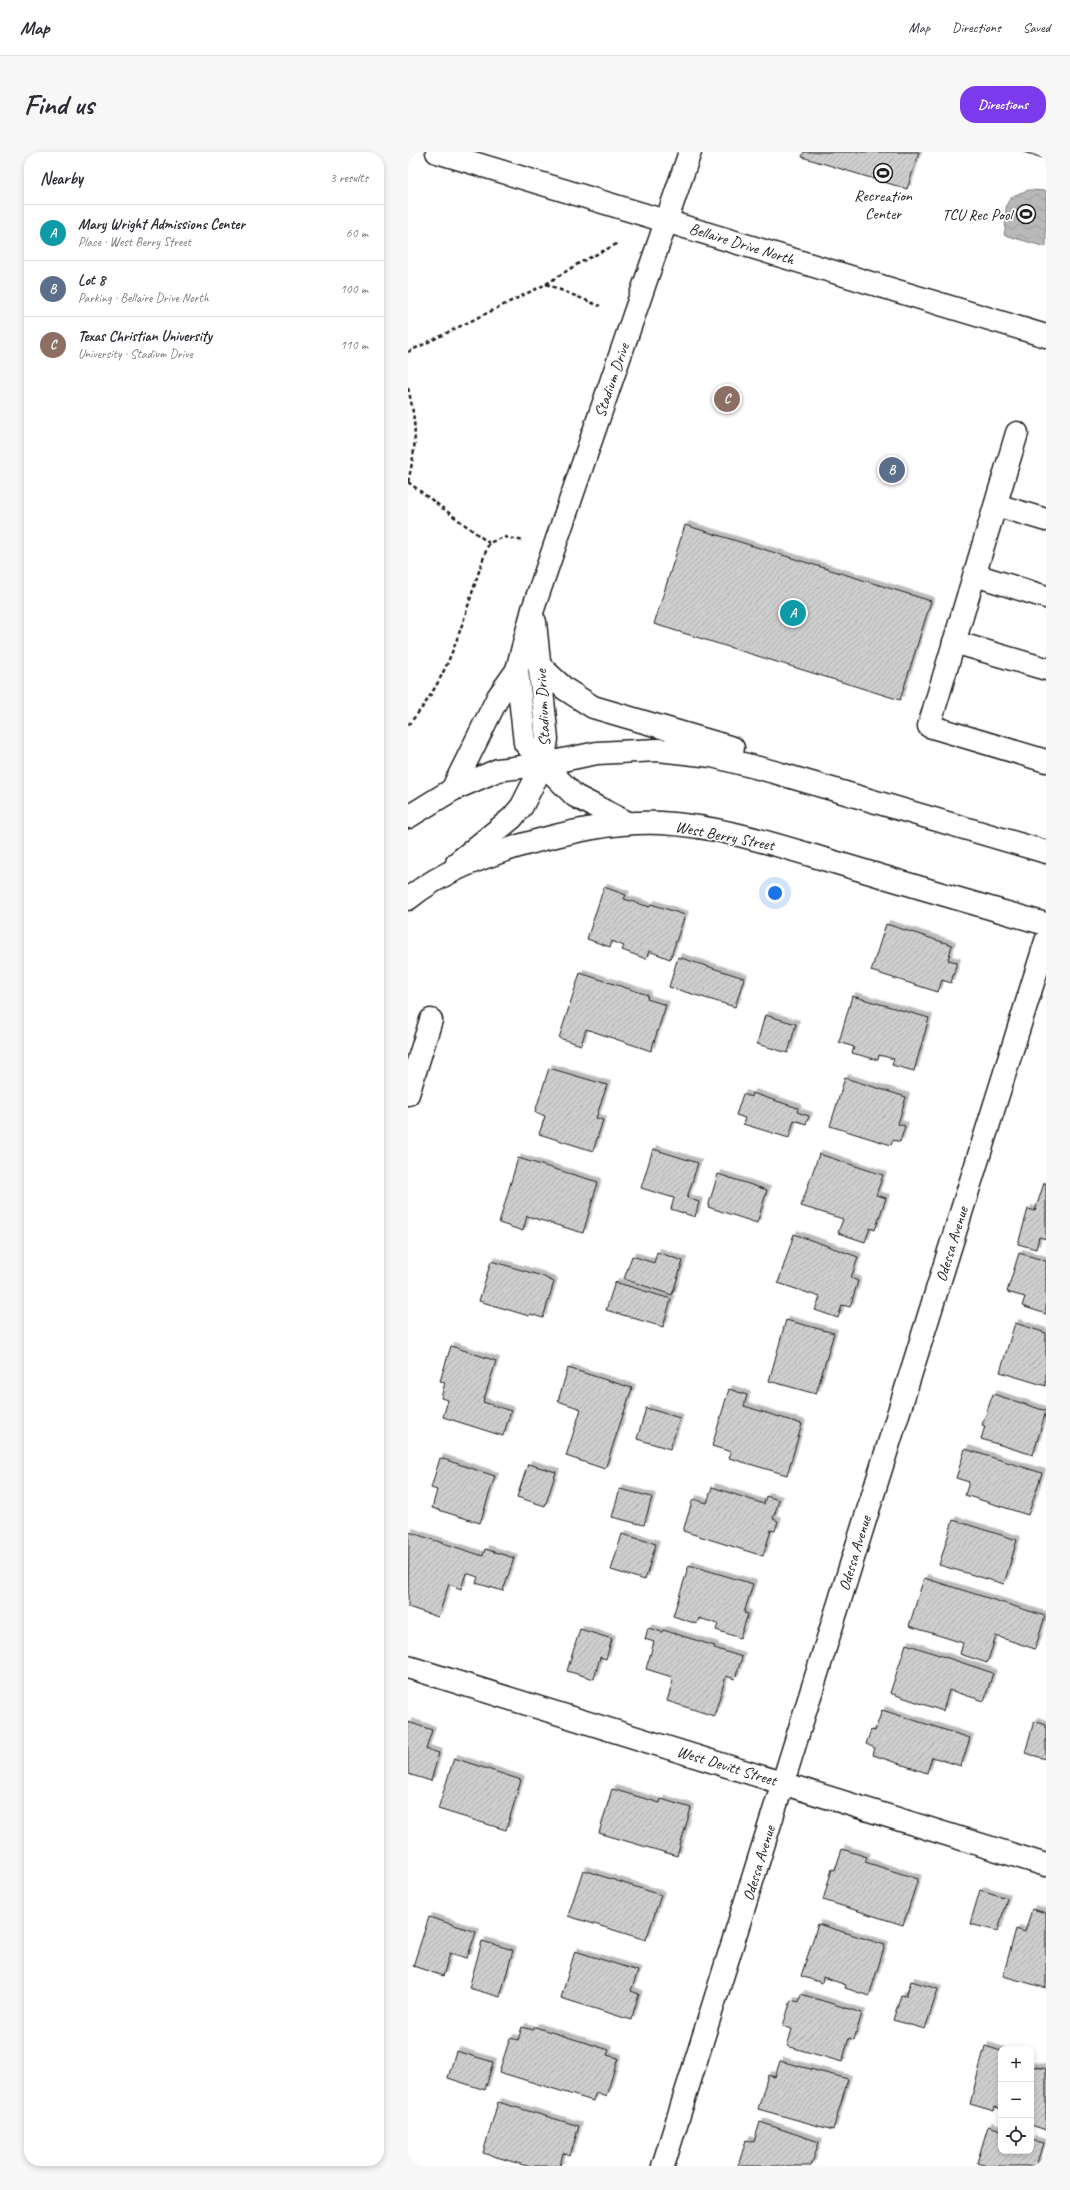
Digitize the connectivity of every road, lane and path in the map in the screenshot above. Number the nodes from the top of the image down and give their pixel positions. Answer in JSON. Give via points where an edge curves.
{"nodes":[{"id":1,"x":438,"y":152,"type":"edge"},
{"id":2,"x":690,"y":152,"type":"edge"},
{"id":3,"x":666,"y":220,"type":"junction"},
{"id":4,"x":617,"y":244,"type":"dead end"},
{"id":5,"x":546,"y":284,"type":"junction"},
{"id":6,"x":600,"y":306,"type":"dead end"},
{"id":7,"x":1046,"y":336,"type":"edge"},
{"id":8,"x":408,"y":352,"type":"edge"},
{"id":9,"x":408,"y":388,"type":"edge"},
{"id":10,"x":1017,"y":433,"type":"dead end"},
{"id":11,"x":408,"y":482,"type":"edge"},
{"id":12,"x":996,"y":505,"type":"junction"},
{"id":13,"x":1046,"y":520,"type":"edge"},
{"id":14,"x":524,"y":541,"type":"dead end"},
{"id":15,"x":489,"y":543,"type":"junction"},
{"id":16,"x":975,"y":575,"type":"junction"},
{"id":17,"x":1046,"y":597,"type":"edge"},
{"id":18,"x":533,"y":609,"type":"junction"},
{"id":19,"x":954,"y":642,"type":"junction"},
{"id":20,"x":539,"y":665,"type":"junction"},
{"id":21,"x":1046,"y":669,"type":"edge"},
{"id":22,"x":517,"y":670,"type":"junction"},
{"id":23,"x":408,"y":725,"type":"edge"},
{"id":24,"x":1046,"y":761,"type":"edge"},
{"id":25,"x":543,"y":764,"type":"junction"},
{"id":26,"x":452,"y":790,"type":"junction"},
{"id":27,"x":837,"y":790,"type":"junction"},
{"id":28,"x":408,"y":817,"type":"edge"},
{"id":29,"x":628,"y":823,"type":"junction"},
{"id":30,"x":1046,"y":852,"type":"edge"},
{"id":31,"x":445,"y":874,"type":"junction"},
{"id":32,"x":408,"y":899,"type":"edge"},
{"id":33,"x":1046,"y":924,"type":"edge"},
{"id":34,"x":1046,"y":941,"type":"edge"},
{"id":35,"x":431,"y":1020,"type":"dead end"},
{"id":36,"x":408,"y":1094,"type":"edge"},
{"id":37,"x":408,"y":1667,"type":"edge"},
{"id":38,"x":783,"y":1782,"type":"junction"},
{"id":39,"x":1046,"y":1865,"type":"edge"},
{"id":40,"x":663,"y":2166,"type":"edge"}],
"edges":[{"from":1,"to":3,"type":"street","name":"Bellaire Drive North"},
{"from":2,"to":3,"type":"street","name":"Stadium Drive"},
{"from":3,"to":7,"type":"street","name":"Bellaire Drive North"},
{"from":3,"to":18,"type":"street","name":"Stadium Drive"},
{"from":4,"to":5,"type":"path"},
{"from":5,"to":6,"type":"path"},
{"from":5,"to":8,"type":"path"},
{"from":9,"to":11,"type":"path","via":[[416,420],[415,446]]},
{"from":10,"to":12,"type":"street"},
{"from":11,"to":15,"type":"path"},
{"from":12,"to":13,"type":"street"},
{"from":12,"to":16,"type":"street"},
{"from":14,"to":15,"type":"path","via":[[504,537]]},
{"from":15,"to":23,"type":"path","via":[[465,621],[445,670],[422,710]]},
{"from":16,"to":17,"type":"street"},
{"from":16,"to":19,"type":"street"},
{"from":18,"to":20,"type":"street","name":"Stadium Drive"},
{"from":18,"to":22,"type":"street","name":"Stadium Drive"},
{"from":19,"to":21,"type":"street"},
{"from":19,"to":24,"type":"street","via":[[929,726]]},
{"from":20,"to":25,"type":"street","name":"Stadium Drive","via":[[546,739]]},
{"from":20,"to":27,"type":"street","via":[[564,689],[593,707],[753,754]]},
{"from":22,"to":25,"type":"street","name":"Stadium Drive","via":[[525,743]]},
{"from":22,"to":26,"type":"street","via":[[498,697]]},
{"from":25,"to":26,"type":"street","via":[[498,770]]},
{"from":25,"to":27,"type":"street","via":[[597,753],[658,750],[712,756]]},
{"from":25,"to":29,"type":"street","via":[[575,796]]},
{"from":25,"to":31,"type":"street","via":[[522,806],[512,818]]},
{"from":26,"to":28,"type":"street"},
{"from":27,"to":30,"type":"street"},
{"from":29,"to":31,"type":"street","name":"West Berry Street","via":[[576,830],[535,841],[496,853]]},
{"from":29,"to":33,"type":"street","name":"West Berry Street","via":[[690,825],[744,836]]},
{"from":31,"to":32,"type":"street","name":"West Berry Street"},
{"from":34,"to":38,"type":"street","name":"Odessa Avenue"},
{"from":35,"to":36,"type":"street"},
{"from":37,"to":38,"type":"street","name":"West Devitt Street"},
{"from":38,"to":39,"type":"street","name":"West Devitt Street"},
{"from":38,"to":40,"type":"street","name":"Odessa Avenue"}]}
